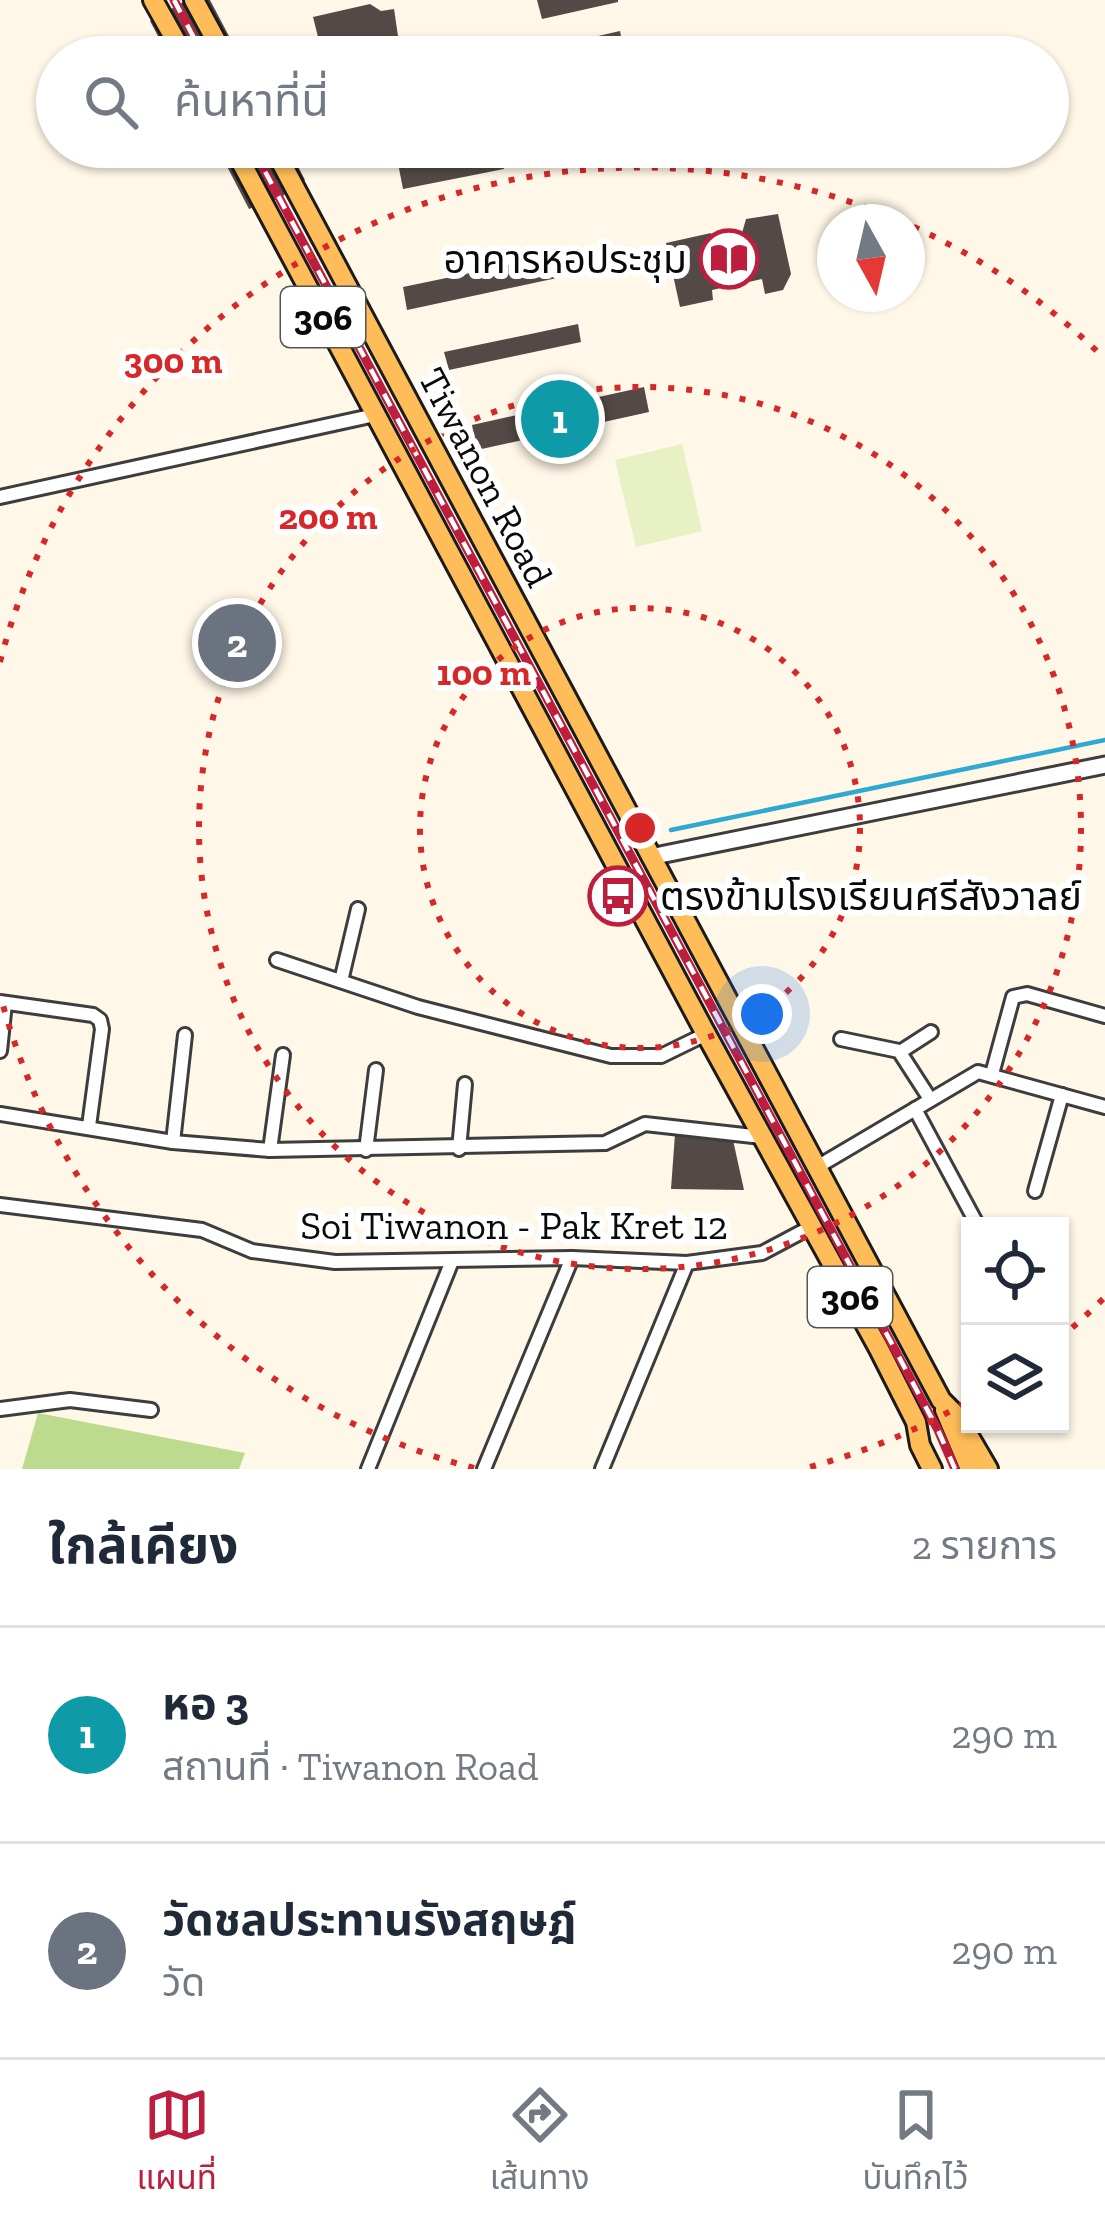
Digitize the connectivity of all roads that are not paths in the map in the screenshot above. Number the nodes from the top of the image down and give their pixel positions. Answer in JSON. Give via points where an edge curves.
{"nodes":[{"id":1,"x":153,"y":0,"type":"edge"},
{"id":2,"x":194,"y":0,"type":"edge"},
{"id":3,"x":173,"y":36,"type":"edge"},
{"id":4,"x":214,"y":36,"type":"edge"},
{"id":5,"x":244,"y":168,"type":"edge"},
{"id":6,"x":284,"y":168,"type":"edge"},
{"id":7,"x":375,"y":415,"type":"junction"},
{"id":8,"x":446,"y":471,"type":"junction"},
{"id":9,"x":414,"y":487,"type":"junction"},
{"id":10,"x":0,"y":496,"type":"edge"},
{"id":11,"x":548,"y":663,"type":"junction"},
{"id":12,"x":514,"y":675,"type":"junction"},
{"id":13,"x":1105,"y":765,"type":"edge"},
{"id":14,"x":650,"y":857,"type":"junction"},
{"id":15,"x":358,"y":910,"type":"dead end"},
{"id":16,"x":277,"y":960,"type":"dead end"},
{"id":17,"x":341,"y":981,"type":"junction"},
{"id":18,"x":3,"y":1002,"type":"edge"},
{"id":19,"x":1105,"y":1016,"type":"edge"},
{"id":20,"x":931,"y":1032,"type":"dead end"},
{"id":21,"x":706,"y":1034,"type":"junction"},
{"id":22,"x":185,"y":1035,"type":"dead end"},
{"id":23,"x":842,"y":1039,"type":"dead end"},
{"id":24,"x":0,"y":1051,"type":"edge"},
{"id":25,"x":900,"y":1052,"type":"junction"},
{"id":26,"x":283,"y":1055,"type":"dead end"},
{"id":27,"x":376,"y":1070,"type":"dead end"},
{"id":28,"x":992,"y":1074,"type":"junction"},
{"id":29,"x":465,"y":1084,"type":"dead end"},
{"id":30,"x":1062,"y":1095,"type":"junction"},
{"id":31,"x":930,"y":1099,"type":"junction"},
{"id":32,"x":1105,"y":1107,"type":"edge"},
{"id":33,"x":915,"y":1109,"type":"junction"},
{"id":34,"x":0,"y":1114,"type":"edge"},
{"id":35,"x":89,"y":1126,"type":"junction"},
{"id":36,"x":762,"y":1137,"type":"junction"},
{"id":37,"x":173,"y":1142,"type":"junction"},
{"id":38,"x":459,"y":1148,"type":"junction"},
{"id":39,"x":270,"y":1150,"type":"junction"},
{"id":40,"x":366,"y":1150,"type":"junction"},
{"id":41,"x":817,"y":1167,"type":"junction"},
{"id":42,"x":1035,"y":1191,"type":"dead end"},
{"id":43,"x":0,"y":1205,"type":"edge"},
{"id":44,"x":973,"y":1217,"type":"edge"},
{"id":45,"x":811,"y":1227,"type":"junction"},
{"id":46,"x":572,"y":1258,"type":"junction"},
{"id":47,"x":452,"y":1261,"type":"junction"},
{"id":48,"x":687,"y":1263,"type":"junction"},
{"id":49,"x":941,"y":1400,"type":"junction"},
{"id":50,"x":0,"y":1409,"type":"edge"},
{"id":51,"x":151,"y":1411,"type":"dead end"},
{"id":52,"x":961,"y":1411,"type":"edge"},
{"id":53,"x":916,"y":1422,"type":"junction"},
{"id":54,"x":972,"y":1433,"type":"edge"},
{"id":55,"x":368,"y":1469,"type":"edge"},
{"id":56,"x":484,"y":1469,"type":"edge"},
{"id":57,"x":602,"y":1469,"type":"edge"},
{"id":58,"x":932,"y":1469,"type":"edge"},
{"id":59,"x":946,"y":1469,"type":"edge"},
{"id":60,"x":970,"y":1469,"type":"edge"},
{"id":61,"x":988,"y":1469,"type":"edge"}],
"edges":[{"from":1,"to":3,"type":"main road"},
{"from":2,"to":4,"type":"main road"},
{"from":5,"to":7,"type":"main road","name":"Tiwanon Road","number":"306"},
{"from":6,"to":8,"type":"main road","name":"Tiwanon Road","number":"306"},
{"from":7,"to":9,"type":"main road","name":"Tiwanon Road","number":"306"},
{"from":7,"to":10,"type":"street"},
{"from":8,"to":9,"type":"main road"},
{"from":8,"to":11,"type":"main road","name":"Tiwanon Road","number":"306"},
{"from":9,"to":12,"type":"main road","name":"Tiwanon Road","number":"306"},
{"from":11,"to":12,"type":"main road"},
{"from":11,"to":14,"type":"main road","name":"Tiwanon Road","number":"306"},
{"from":12,"to":21,"type":"main road","name":"Tiwanon Road","number":"306"},
{"from":13,"to":14,"type":"street"},
{"from":14,"to":41,"type":"main road","name":"Tiwanon Road","number":"306"},
{"from":15,"to":17,"type":"street"},
{"from":16,"to":17,"type":"street"},
{"from":17,"to":21,"type":"street","via":[[611,1055],[661,1056]]},
{"from":18,"to":24,"type":"street"},
{"from":18,"to":35,"type":"street","via":[[100,1020]]},
{"from":19,"to":28,"type":"street","via":[[1016,995]]},
{"from":20,"to":25,"type":"street"},
{"from":21,"to":36,"type":"main road","name":"Tiwanon Road","number":"306"},
{"from":22,"to":37,"type":"street"},
{"from":23,"to":25,"type":"street"},
{"from":25,"to":31,"type":"street"},
{"from":26,"to":39,"type":"street"},
{"from":27,"to":40,"type":"street"},
{"from":28,"to":30,"type":"street"},
{"from":28,"to":31,"type":"street","via":[[978,1072]]},
{"from":29,"to":38,"type":"street"},
{"from":30,"to":32,"type":"street"},
{"from":30,"to":42,"type":"street"},
{"from":31,"to":33,"type":"street"},
{"from":33,"to":41,"type":"street"},
{"from":33,"to":44,"type":"street"},
{"from":34,"to":35,"type":"street"},
{"from":35,"to":37,"type":"street"},
{"from":36,"to":38,"type":"street","via":[[644,1124],[604,1143]]},
{"from":36,"to":45,"type":"main road","name":"Tiwanon Road","number":"306"},
{"from":37,"to":39,"type":"street"},
{"from":38,"to":40,"type":"street"},
{"from":39,"to":40,"type":"street"},
{"from":41,"to":49,"type":"main road","name":"Tiwanon Road","number":"306"},
{"from":43,"to":47,"type":"street","name":"Soi Tiwanon - Pak Kret 12","via":[[202,1230],[252,1251],[335,1262]]},
{"from":45,"to":48,"type":"street","name":"Soi Tiwanon - Pak Kret 12","via":[[761,1253]]},
{"from":45,"to":53,"type":"main road","name":"Tiwanon Road","number":"306"},
{"from":46,"to":47,"type":"street","name":"Soi Tiwanon - Pak Kret 12"},
{"from":46,"to":48,"type":"street","name":"Soi Tiwanon - Pak Kret 12"},
{"from":46,"to":56,"type":"street"},
{"from":47,"to":55,"type":"street"},
{"from":48,"to":57,"type":"street"},
{"from":49,"to":52,"type":"main road","name":"Tiwanon Road","number":"306"},
{"from":49,"to":60,"type":"main road","number":"306"},
{"from":50,"to":51,"type":"street","via":[[70,1400]]},
{"from":53,"to":58,"type":"main road","name":"Tiwanon Road","number":"306"},
{"from":53,"to":59,"type":"main road","number":"306"},
{"from":54,"to":61,"type":"main road","name":"Tiwanon Road","number":"306"}]}
